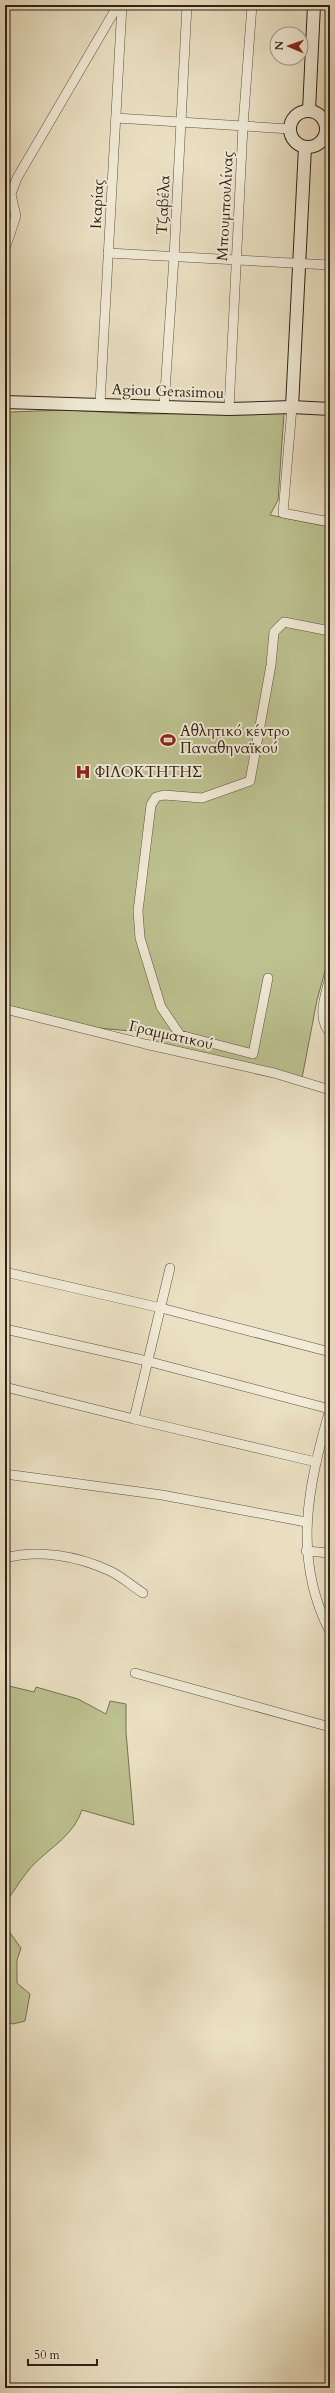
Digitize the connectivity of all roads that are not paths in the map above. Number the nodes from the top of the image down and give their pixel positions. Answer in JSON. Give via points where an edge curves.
{"nodes":[{"id":1,"x":118,"y":5,"type":"edge"},
{"id":2,"x":122,"y":5,"type":"edge"},
{"id":3,"x":187,"y":5,"type":"edge"},
{"id":4,"x":252,"y":5,"type":"edge"},
{"id":5,"x":314,"y":5,"type":"edge"},
{"id":6,"x":310,"y":111,"type":"junction"},
{"id":7,"x":116,"y":118,"type":"junction"},
{"id":8,"x":182,"y":121,"type":"junction"},
{"id":9,"x":243,"y":126,"type":"junction"},
{"id":10,"x":290,"y":128,"type":"junction"},
{"id":11,"x":328,"y":131,"type":"edge"},
{"id":12,"x":305,"y":147,"type":"junction"},
{"id":13,"x":5,"y":249,"type":"edge"},
{"id":14,"x":108,"y":253,"type":"junction"},
{"id":15,"x":174,"y":257,"type":"junction"},
{"id":16,"x":237,"y":260,"type":"junction"},
{"id":17,"x":299,"y":264,"type":"junction"},
{"id":18,"x":330,"y":265,"type":"edge"},
{"id":19,"x":6,"y":402,"type":"edge"},
{"id":20,"x":100,"y":404,"type":"junction"},
{"id":21,"x":164,"y":407,"type":"junction"},
{"id":22,"x":292,"y":407,"type":"junction"},
{"id":23,"x":229,"y":409,"type":"junction"},
{"id":24,"x":330,"y":409,"type":"edge"},
{"id":25,"x":330,"y":522,"type":"edge"},
{"id":26,"x":330,"y":631,"type":"edge"},
{"id":27,"x":330,"y":976,"type":"edge"},
{"id":28,"x":268,"y":978,"type":"dead end"},
{"id":29,"x":5,"y":1009,"type":"edge"},
{"id":30,"x":330,"y":1033,"type":"edge"},
{"id":31,"x":330,"y":1090,"type":"edge"},
{"id":32,"x":170,"y":1268,"type":"dead end"},
{"id":33,"x":5,"y":1272,"type":"edge"},
{"id":34,"x":161,"y":1308,"type":"junction"},
{"id":35,"x":5,"y":1329,"type":"edge"},
{"id":36,"x":330,"y":1352,"type":"edge"},
{"id":37,"x":147,"y":1361,"type":"junction"},
{"id":38,"x":5,"y":1387,"type":"edge"},
{"id":39,"x":330,"y":1409,"type":"edge"},
{"id":40,"x":134,"y":1419,"type":"junction"},
{"id":41,"x":326,"y":1440,"type":"edge"},
{"id":42,"x":316,"y":1462,"type":"junction"},
{"id":43,"x":5,"y":1474,"type":"edge"},
{"id":44,"x":306,"y":1522,"type":"junction"},
{"id":45,"x":306,"y":1551,"type":"junction"},
{"id":46,"x":330,"y":1553,"type":"edge"},
{"id":47,"x":5,"y":1558,"type":"edge"},
{"id":48,"x":143,"y":1593,"type":"dead end"},
{"id":49,"x":330,"y":1632,"type":"edge"},
{"id":50,"x":134,"y":1673,"type":"dead end"},
{"id":51,"x":330,"y":1727,"type":"edge"}],
"edges":[{"from":1,"to":13,"type":"street","via":[[17,178],[11,194],[16,216]]},
{"from":2,"to":7,"type":"street","name":"Ικαρίας"},
{"from":3,"to":8,"type":"street","name":"Τζαβέλα"},
{"from":4,"to":9,"type":"street","name":"Μπουμπουλίνας"},
{"from":5,"to":6,"type":"street"},
{"from":6,"to":10,"type":"street","via":[[296,116]]},
{"from":6,"to":11,"type":"street","via":[[321,116]]},
{"from":7,"to":8,"type":"street"},
{"from":7,"to":14,"type":"street","name":"Ικαρίας"},
{"from":8,"to":9,"type":"street"},
{"from":8,"to":15,"type":"street","name":"Τζαβέλα"},
{"from":9,"to":10,"type":"street"},
{"from":9,"to":16,"type":"street","name":"Μπουμπουλίνας"},
{"from":10,"to":12,"type":"street","via":[[295,142]]},
{"from":11,"to":12,"type":"street","via":[[317,145]]},
{"from":12,"to":17,"type":"street"},
{"from":14,"to":15,"type":"street"},
{"from":14,"to":20,"type":"street","name":"Ικαρίας"},
{"from":15,"to":16,"type":"street"},
{"from":15,"to":21,"type":"street","name":"Τζαβέλα"},
{"from":16,"to":17,"type":"street"},
{"from":16,"to":23,"type":"street","name":"Μπουμπουλίνας"},
{"from":17,"to":18,"type":"street"},
{"from":17,"to":22,"type":"street"},
{"from":19,"to":20,"type":"street","name":"Agiou Gerasimou"},
{"from":20,"to":21,"type":"street","name":"Agiou Gerasimou"},
{"from":21,"to":23,"type":"street","name":"Agiou Gerasimou"},
{"from":22,"to":23,"type":"street","name":"Agiou Gerasimou"},
{"from":22,"to":24,"type":"street","name":"Agiou Gerasimou"},
{"from":22,"to":25,"type":"street","via":[[283,513]]},
{"from":26,"to":28,"type":"street","via":[[284,622],[274,632],[271,665],[250,781],[202,798],[164,796],[156,798],[151,805],[138,911],[140,938],[161,1007],[180,1035],[253,1054]]},
{"from":27,"to":30,"type":"street","via":[[322,1010],[325,1025]]},
{"from":29,"to":31,"type":"street","name":"Γραμματικού"},
{"from":32,"to":34,"type":"street"},
{"from":33,"to":34,"type":"street"},
{"from":34,"to":36,"type":"street"},
{"from":34,"to":37,"type":"street"},
{"from":35,"to":37,"type":"street"},
{"from":37,"to":39,"type":"street"},
{"from":37,"to":40,"type":"street"},
{"from":38,"to":40,"type":"street"},
{"from":39,"to":41,"type":"street"},
{"from":40,"to":42,"type":"street"},
{"from":41,"to":42,"type":"street"},
{"from":42,"to":44,"type":"street"},
{"from":43,"to":44,"type":"street","via":[[162,1495]]},
{"from":44,"to":45,"type":"street"},
{"from":45,"to":46,"type":"street"},
{"from":45,"to":49,"type":"street","via":[[319,1611]]},
{"from":47,"to":48,"type":"street","via":[[22,1553],[73,1558],[110,1571]]},
{"from":50,"to":51,"type":"street"}]}
